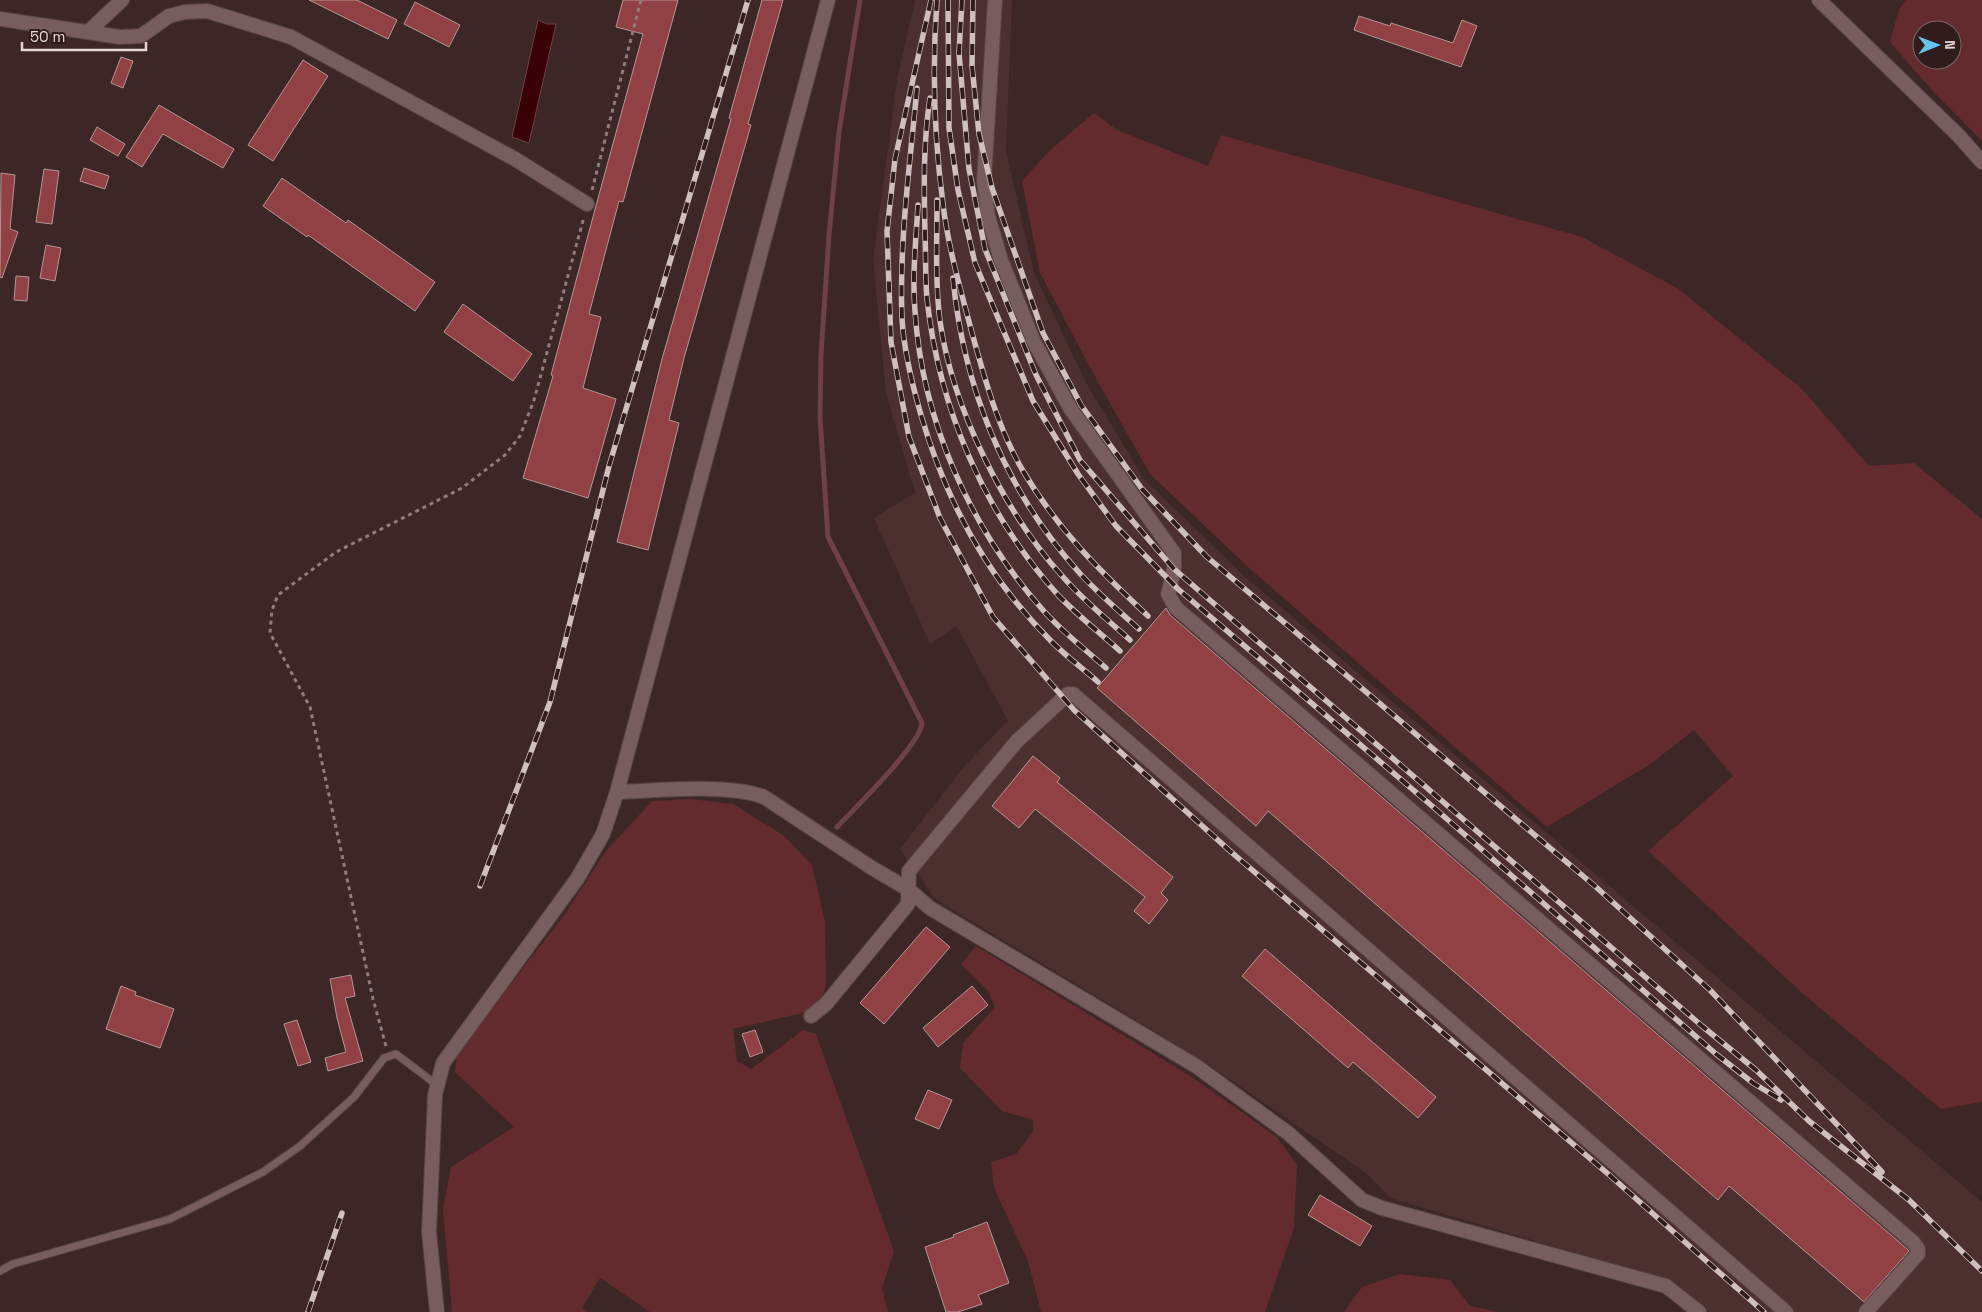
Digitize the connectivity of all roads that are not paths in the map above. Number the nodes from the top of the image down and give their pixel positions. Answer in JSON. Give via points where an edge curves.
{"nodes":[{"id":1,"x":122,"y":0,"type":"edge"},
{"id":2,"x":828,"y":0,"type":"edge"},
{"id":3,"x":995,"y":0,"type":"edge"},
{"id":4,"x":1819,"y":0,"type":"edge"},
{"id":5,"x":0,"y":19,"type":"edge"},
{"id":6,"x":88,"y":32,"type":"junction"},
{"id":7,"x":1982,"y":162,"type":"edge"},
{"id":8,"x":587,"y":204,"type":"road end"},
{"id":9,"x":616,"y":792,"type":"junction"},
{"id":10,"x":908,"y":889,"type":"junction"},
{"id":11,"x":811,"y":1016,"type":"dead end"},
{"id":12,"x":437,"y":1085,"type":"junction"},
{"id":13,"x":0,"y":1271,"type":"edge"},
{"id":14,"x":437,"y":1312,"type":"edge"},
{"id":15,"x":1699,"y":1312,"type":"edge"},
{"id":16,"x":1786,"y":1312,"type":"edge"},
{"id":17,"x":1866,"y":1312,"type":"edge"}],
"edges":[{"from":1,"to":6,"type":"street"},
{"from":2,"to":9,"type":"street"},
{"from":3,"to":17,"type":"street","via":[[984,181],[988,216],[1001,260],[1034,342],[1070,408],[1174,552],[1168,594],[1176,608],[1913,1242],[1918,1254]]},
{"from":4,"to":7,"type":"street"},
{"from":5,"to":6,"type":"street"},
{"from":6,"to":8,"type":"street","via":[[120,37],[141,36],[169,16],[207,11],[291,37],[515,159]]},
{"from":9,"to":10,"type":"street","via":[[750,791]]},
{"from":9,"to":12,"type":"street","via":[[603,834],[582,871],[443,1063]]},
{"from":10,"to":11,"type":"street","via":[[908,904],[826,1004]]},
{"from":10,"to":15,"type":"street","via":[[930,908],[1196,1066],[1288,1133],[1362,1200],[1666,1286]]},
{"from":10,"to":16,"type":"street","via":[[909,871],[1017,741],[1068,694],[1073,694]]},
{"from":12,"to":13,"type":"lane","via":[[396,1054],[388,1056],[354,1097],[300,1146],[264,1172],[170,1219],[21,1261]]},
{"from":12,"to":14,"type":"street","via":[[429,1232]]}]}
